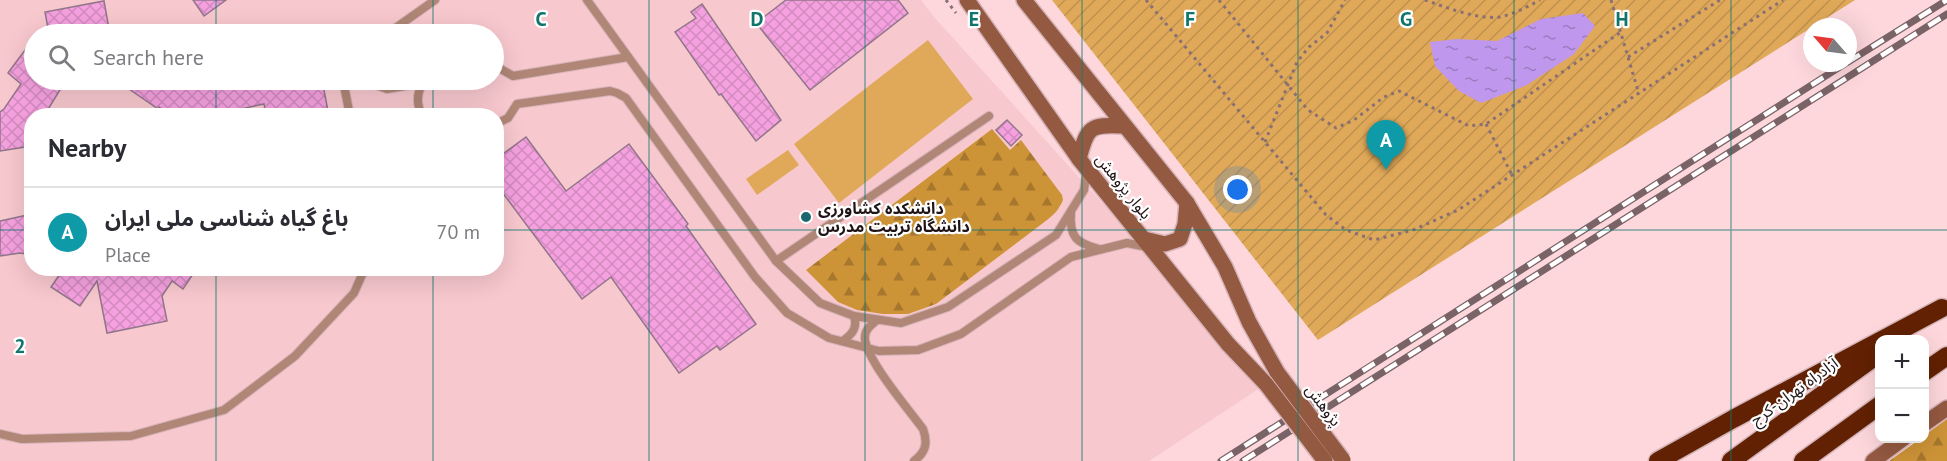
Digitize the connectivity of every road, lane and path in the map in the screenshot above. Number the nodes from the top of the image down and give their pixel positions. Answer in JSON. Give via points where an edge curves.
{"nodes":[{"id":1,"x":435,"y":0,"type":"edge"},
{"id":2,"x":587,"y":0,"type":"edge"},
{"id":3,"x":967,"y":0,"type":"edge"},
{"id":4,"x":1024,"y":0,"type":"edge"},
{"id":5,"x":1146,"y":0,"type":"edge"},
{"id":6,"x":1219,"y":0,"type":"edge"},
{"id":7,"x":1346,"y":0,"type":"edge"},
{"id":8,"x":1425,"y":0,"type":"edge"},
{"id":9,"x":1540,"y":0,"type":"edge"},
{"id":10,"x":1611,"y":0,"type":"edge"},
{"id":11,"x":1720,"y":0,"type":"edge"},
{"id":12,"x":1783,"y":0,"type":"edge"},
{"id":13,"x":401,"y":24,"type":"edge"},
{"id":14,"x":1621,"y":32,"type":"junction"},
{"id":15,"x":628,"y":57,"type":"junction"},
{"id":16,"x":1628,"y":57,"type":"junction"},
{"id":17,"x":504,"y":71,"type":"edge"},
{"id":18,"x":1288,"y":84,"type":"junction"},
{"id":19,"x":345,"y":90,"type":"edge"},
{"id":20,"x":419,"y":90,"type":"edge"},
{"id":21,"x":1639,"y":94,"type":"junction"},
{"id":22,"x":348,"y":108,"type":"edge"},
{"id":23,"x":420,"y":108,"type":"edge"},
{"id":24,"x":989,"y":116,"type":"dead end"},
{"id":25,"x":504,"y":120,"type":"edge"},
{"id":26,"x":1486,"y":124,"type":"junction"},
{"id":27,"x":1123,"y":126,"type":"junction"},
{"id":28,"x":1265,"y":142,"type":"junction"},
{"id":29,"x":1083,"y":164,"type":"junction"},
{"id":30,"x":1512,"y":175,"type":"junction"},
{"id":31,"x":1187,"y":204,"type":"junction"},
{"id":32,"x":1071,"y":211,"type":"junction"},
{"id":33,"x":1147,"y":244,"type":"junction"},
{"id":34,"x":1102,"y":249,"type":"junction"},
{"id":35,"x":776,"y":261,"type":"junction"},
{"id":36,"x":361,"y":276,"type":"edge"},
{"id":37,"x":1944,"y":306,"type":"edge"},
{"id":38,"x":854,"y":316,"type":"junction"},
{"id":39,"x":877,"y":320,"type":"junction"},
{"id":40,"x":1890,"y":335,"type":"edge"},
{"id":41,"x":1904,"y":335,"type":"edge"},
{"id":42,"x":843,"y":341,"type":"junction"},
{"id":43,"x":1875,"y":343,"type":"edge"},
{"id":44,"x":868,"y":349,"type":"junction"},
{"id":45,"x":1947,"y":356,"type":"edge"},
{"id":46,"x":1875,"y":357,"type":"edge"},
{"id":47,"x":1929,"y":369,"type":"edge"},
{"id":48,"x":1266,"y":384,"type":"joint"},
{"id":49,"x":1947,"y":408,"type":"edge"},
{"id":50,"x":1875,"y":409,"type":"edge"},
{"id":51,"x":1929,"y":421,"type":"edge"},
{"id":52,"x":0,"y":434,"type":"edge"},
{"id":53,"x":1897,"y":443,"type":"edge"},
{"id":54,"x":1344,"y":460,"type":"edge"},
{"id":55,"x":914,"y":461,"type":"edge"},
{"id":56,"x":1325,"y":461,"type":"edge"},
{"id":57,"x":1658,"y":461,"type":"edge"},
{"id":58,"x":1731,"y":461,"type":"edge"},
{"id":59,"x":1803,"y":461,"type":"edge"},
{"id":60,"x":1873,"y":461,"type":"edge"}],
"edges":[{"from":1,"to":13,"type":"lane"},
{"from":2,"to":15,"type":"lane"},
{"from":3,"to":29,"type":"street","name":"بلوار پژوهش"},
{"from":4,"to":27,"type":"street"},
{"from":5,"to":28,"type":"path"},
{"from":6,"to":18,"type":"path"},
{"from":7,"to":18,"type":"path","via":[[1327,33],[1297,62]]},
{"from":8,"to":9,"type":"path","via":[[1476,15],[1498,17]]},
{"from":10,"to":14,"type":"path"},
{"from":11,"to":16,"type":"path"},
{"from":12,"to":21,"type":"path"},
{"from":14,"to":16,"type":"path"},
{"from":14,"to":26,"type":"path"},
{"from":15,"to":17,"type":"lane","via":[[513,76]]},
{"from":15,"to":35,"type":"lane"},
{"from":16,"to":21,"type":"path"},
{"from":18,"to":26,"type":"path","via":[[1308,110],[1336,128],[1399,91],[1469,126]]},
{"from":18,"to":28,"type":"path"},
{"from":19,"to":22,"type":"lane"},
{"from":20,"to":23,"type":"lane"},
{"from":21,"to":30,"type":"path"},
{"from":24,"to":35,"type":"lane"},
{"from":25,"to":42,"type":"lane","via":[[517,104],[610,91],[626,98],[755,277],[787,313],[829,338]]},
{"from":26,"to":30,"type":"path"},
{"from":27,"to":29,"type":"street","via":[[1101,124],[1090,130],[1084,139]]},
{"from":27,"to":31,"type":"street"},
{"from":28,"to":30,"type":"path","via":[[1326,215],[1346,230],[1374,240],[1413,230],[1458,210]]},
{"from":29,"to":32,"type":"lane","via":[[1084,190]]},
{"from":29,"to":33,"type":"street","name":"بلوار پژوهش"},
{"from":31,"to":33,"type":"street","via":[[1180,239]]},
{"from":31,"to":54,"type":"street","name":"پژوهش","bridge":true,"via":[[1226,267],[1276,372]]},
{"from":32,"to":34,"type":"lane","via":[[1073,236],[1081,244]]},
{"from":32,"to":39,"type":"lane","via":[[1056,235],[948,307],[900,323]]},
{"from":33,"to":34,"type":"lane","via":[[1127,243]]},
{"from":33,"to":48,"type":"street","name":"بلوار پژوهش","via":[[1228,344]]},
{"from":34,"to":44,"type":"lane","via":[[1071,257],[961,334],[918,350]]},
{"from":35,"to":38,"type":"lane","via":[[820,303]]},
{"from":36,"to":52,"type":"lane","via":[[354,293],[295,356],[224,410],[131,436],[22,439]]},
{"from":37,"to":40,"type":"highway"},
{"from":37,"to":41,"type":"highway"},
{"from":38,"to":39,"type":"lane"},
{"from":38,"to":42,"type":"lane","via":[[853,332]]},
{"from":39,"to":44,"type":"lane","via":[[866,332]]},
{"from":42,"to":44,"type":"lane"},
{"from":43,"to":57,"type":"highway"},
{"from":44,"to":55,"type":"lane","via":[[923,429],[924,451]]},
{"from":45,"to":47,"type":"highway"},
{"from":46,"to":58,"type":"highway","name":"آزادراه تهران-کرج"},
{"from":48,"to":56,"type":"street","name":"پژوهش","bridge":true},
{"from":49,"to":51,"type":"street"},
{"from":50,"to":59,"type":"highway"},
{"from":53,"to":60,"type":"street"}]}
